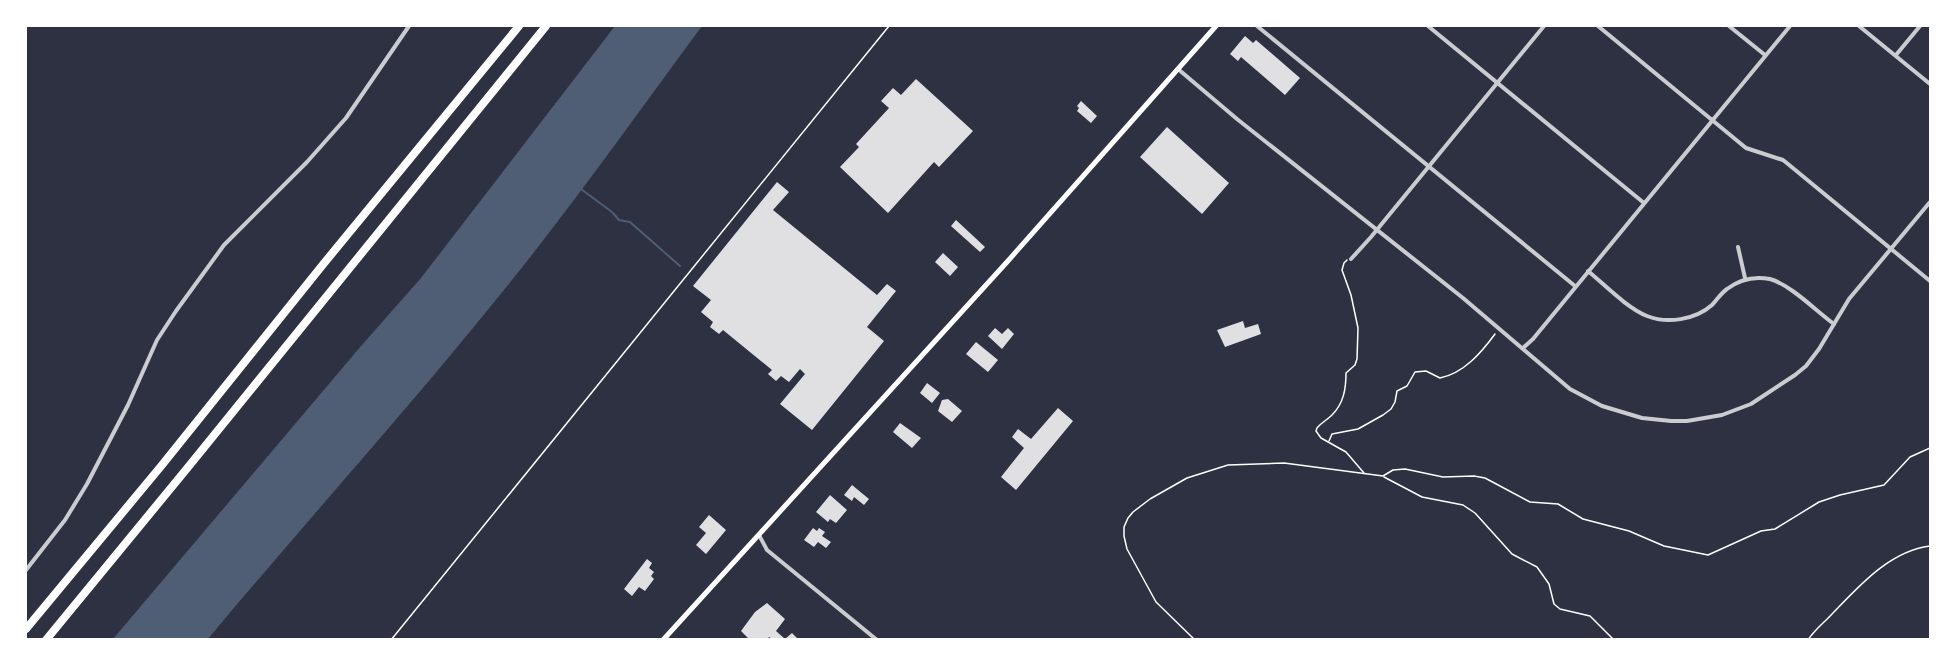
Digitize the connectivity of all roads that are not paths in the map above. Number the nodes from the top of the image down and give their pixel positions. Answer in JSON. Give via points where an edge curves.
{"nodes":[{"id":1,"x":409,"y":26,"type":"edge"},
{"id":2,"x":519,"y":26,"type":"edge"},
{"id":3,"x":546,"y":26,"type":"edge"},
{"id":4,"x":1216,"y":26,"type":"edge"},
{"id":5,"x":1257,"y":26,"type":"edge"},
{"id":6,"x":1428,"y":26,"type":"edge"},
{"id":7,"x":1544,"y":26,"type":"edge"},
{"id":8,"x":1598,"y":26,"type":"edge"},
{"id":9,"x":1729,"y":26,"type":"edge"},
{"id":10,"x":1790,"y":26,"type":"edge"},
{"id":11,"x":1859,"y":26,"type":"edge"},
{"id":12,"x":1920,"y":26,"type":"edge"},
{"id":13,"x":1896,"y":55,"type":"junction"},
{"id":14,"x":1765,"y":56,"type":"junction"},
{"id":15,"x":1178,"y":69,"type":"junction"},
{"id":16,"x":1497,"y":83,"type":"junction"},
{"id":17,"x":1930,"y":84,"type":"edge"},
{"id":18,"x":1712,"y":119,"type":"junction"},
{"id":19,"x":1429,"y":166,"type":"junction"},
{"id":20,"x":1930,"y":202,"type":"edge"},
{"id":21,"x":1644,"y":203,"type":"junction"},
{"id":22,"x":1375,"y":231,"type":"junction"},
{"id":23,"x":1738,"y":247,"type":"dead end"},
{"id":24,"x":1893,"y":249,"type":"junction"},
{"id":25,"x":1351,"y":259,"type":"road end"},
{"id":26,"x":1588,"y":271,"type":"junction"},
{"id":27,"x":1745,"y":279,"type":"junction"},
{"id":28,"x":1930,"y":281,"type":"edge"},
{"id":29,"x":1575,"y":286,"type":"junction"},
{"id":30,"x":1834,"y":324,"type":"junction"},
{"id":31,"x":1523,"y":348,"type":"junction"},
{"id":32,"x":759,"y":535,"type":"junction"},
{"id":33,"x":26,"y":570,"type":"edge"},
{"id":34,"x":26,"y":629,"type":"edge"},
{"id":35,"x":46,"y":639,"type":"edge"},
{"id":36,"x":663,"y":639,"type":"edge"},
{"id":37,"x":877,"y":639,"type":"edge"}],
"edges":[{"from":1,"to":33,"type":"street","via":[[346,118],[224,245],[176,311],[87,484]]},
{"from":2,"to":34,"type":"highway"},
{"from":3,"to":35,"type":"highway"},
{"from":4,"to":15,"type":"main road"},
{"from":5,"to":19,"type":"street"},
{"from":6,"to":16,"type":"street"},
{"from":7,"to":16,"type":"street"},
{"from":8,"to":18,"type":"street"},
{"from":9,"to":14,"type":"street"},
{"from":10,"to":14,"type":"street"},
{"from":11,"to":13,"type":"street"},
{"from":12,"to":13,"type":"street"},
{"from":13,"to":17,"type":"street"},
{"from":14,"to":18,"type":"street"},
{"from":15,"to":22,"type":"street"},
{"from":15,"to":32,"type":"main road"},
{"from":16,"to":19,"type":"street"},
{"from":16,"to":21,"type":"street"},
{"from":18,"to":21,"type":"street"},
{"from":18,"to":24,"type":"street","via":[[1746,148],[1784,160]]},
{"from":19,"to":22,"type":"street"},
{"from":19,"to":29,"type":"street"},
{"from":20,"to":24,"type":"street"},
{"from":21,"to":26,"type":"street"},
{"from":22,"to":25,"type":"street"},
{"from":22,"to":31,"type":"street"},
{"from":23,"to":27,"type":"street"},
{"from":24,"to":28,"type":"street"},
{"from":24,"to":30,"type":"street"},
{"from":26,"to":27,"type":"street","via":[[1635,309],[1665,320],[1701,313],[1726,289]]},
{"from":26,"to":29,"type":"street"},
{"from":27,"to":30,"type":"street","via":[[1773,280],[1789,288]]},
{"from":29,"to":31,"type":"street"},
{"from":30,"to":31,"type":"street","via":[[1807,364],[1780,386],[1752,404],[1687,421],[1649,419],[1602,406],[1570,389]]},
{"from":32,"to":36,"type":"main road"},
{"from":32,"to":37,"type":"street","via":[[767,550]]}]}
